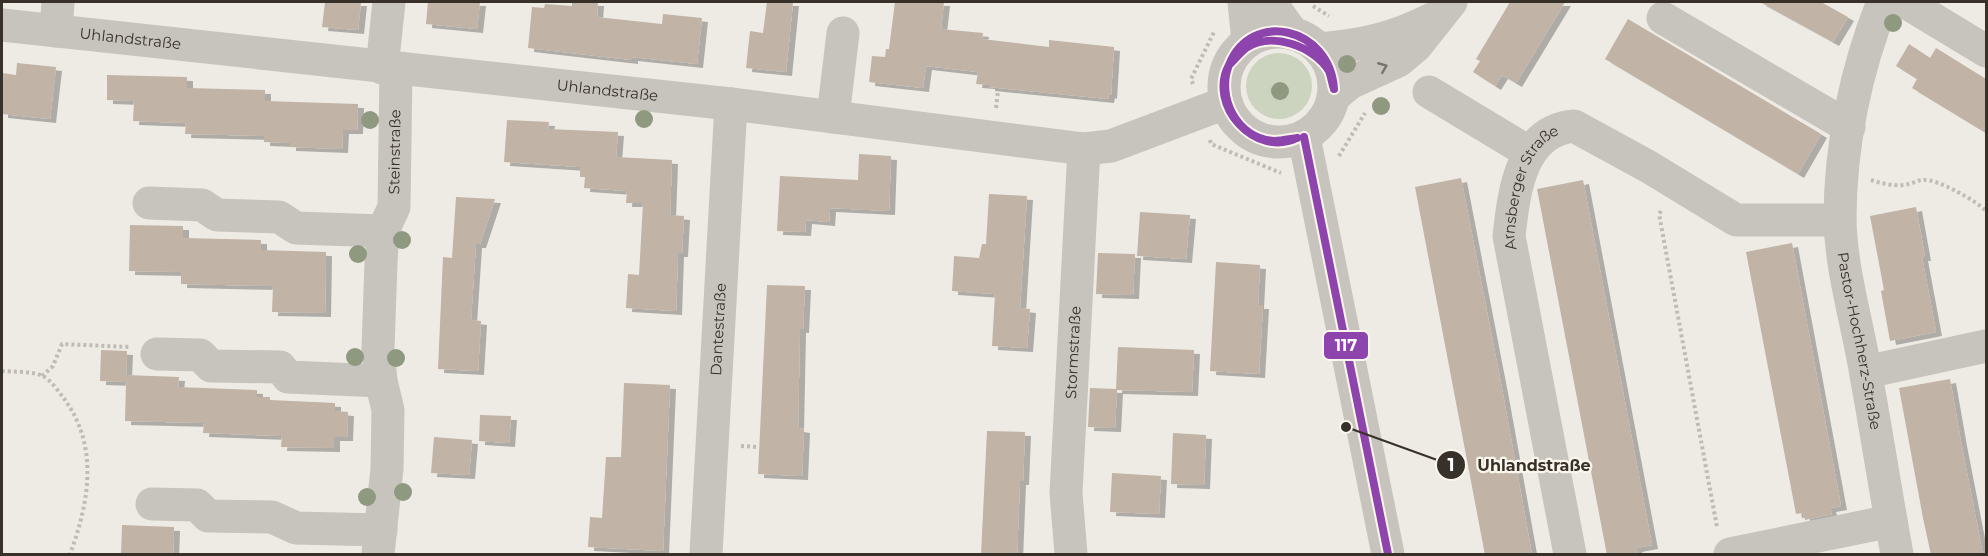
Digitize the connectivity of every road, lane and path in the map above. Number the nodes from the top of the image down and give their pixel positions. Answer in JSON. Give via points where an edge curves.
{"nodes":[{"id":1,"x":389,"y":2,"type":"edge"},
{"id":2,"x":1244,"y":2,"type":"edge"},
{"id":3,"x":1270,"y":2,"type":"edge"},
{"id":4,"x":1883,"y":2,"type":"edge"},
{"id":5,"x":1905,"y":2,"type":"edge"},
{"id":6,"x":1447,"y":8,"type":"edge"},
{"id":7,"x":57,"y":16,"type":"edge"},
{"id":8,"x":1663,"y":18,"type":"dead end"},
{"id":9,"x":2,"y":25,"type":"edge"},
{"id":10,"x":843,"y":33,"type":"dead end"},
{"id":11,"x":1248,"y":41,"type":"junction"},
{"id":12,"x":1306,"y":41,"type":"junction"},
{"id":13,"x":1986,"y":51,"type":"edge"},
{"id":14,"x":389,"y":69,"type":"junction"},
{"id":15,"x":1429,"y":92,"type":"dead end"},
{"id":16,"x":1334,"y":97,"type":"junction"},
{"id":17,"x":1225,"y":103,"type":"junction"},
{"id":18,"x":731,"y":104,"type":"junction"},
{"id":19,"x":833,"y":117,"type":"junction"},
{"id":20,"x":1849,"y":128,"type":"junction"},
{"id":21,"x":1304,"y":137,"type":"junction"},
{"id":22,"x":1084,"y":149,"type":"junction"},
{"id":23,"x":1530,"y":153,"type":"junction"},
{"id":24,"x":1843,"y":170,"type":"junction"},
{"id":25,"x":1677,"y":184,"type":"junction"},
{"id":26,"x":148,"y":203,"type":"dead end"},
{"id":27,"x":1986,"y":211,"type":"edge"},
{"id":28,"x":1840,"y":220,"type":"junction"},
{"id":29,"x":383,"y":231,"type":"junction"},
{"id":30,"x":113,"y":346,"type":"dead end"},
{"id":31,"x":1986,"y":346,"type":"edge"},
{"id":32,"x":156,"y":354,"type":"dead end"},
{"id":33,"x":2,"y":370,"type":"edge"},
{"id":34,"x":1866,"y":372,"type":"junction"},
{"id":35,"x":42,"y":376,"type":"junction"},
{"id":36,"x":381,"y":381,"type":"junction"},
{"id":37,"x":152,"y":504,"type":"dead end"},
{"id":38,"x":1891,"y":521,"type":"junction"},
{"id":39,"x":379,"y":542,"type":"edge"},
{"id":40,"x":1729,"y":548,"type":"edge"},
{"id":41,"x":70,"y":555,"type":"edge"},
{"id":42,"x":706,"y":555,"type":"edge"},
{"id":43,"x":1071,"y":555,"type":"edge"},
{"id":44,"x":1388,"y":555,"type":"edge"},
{"id":45,"x":1570,"y":555,"type":"edge"},
{"id":46,"x":1897,"y":555,"type":"edge"}],
"edges":[{"from":1,"to":14,"type":"street"},
{"from":2,"to":11,"type":"street"},
{"from":3,"to":12,"type":"street"},
{"from":4,"to":20,"type":"street","name":"Pastor-Hochherz-Straße"},
{"from":5,"to":13,"type":"street"},
{"from":6,"to":12,"type":"street","via":[[1408,31],[1350,48]]},
{"from":16,"to":6,"type":"street","one_way":true,"via":[[1350,83],[1398,61],[1416,46]]},
{"from":7,"to":9,"type":"street","name":"Uhlandstraße"},
{"from":7,"to":14,"type":"street","name":"Uhlandstraße"},
{"from":8,"to":20,"type":"street"},
{"from":10,"to":19,"type":"street"},
{"from":11,"to":12,"type":"street","via":[[1269,32]]},
{"from":11,"to":17,"type":"street","via":[[1226,69]]},
{"from":12,"to":16,"type":"street","via":[[1329,63]]},
{"from":14,"to":18,"type":"street","name":"Uhlandstraße"},
{"from":14,"to":29,"type":"street","name":"Steinstraße","via":[[394,207]]},
{"from":15,"to":23,"type":"street"},
{"from":16,"to":21,"type":"street","via":[[1323,121]]},
{"from":17,"to":21,"type":"street","via":[[1232,118],[1257,138],[1288,142]]},
{"from":17,"to":22,"type":"street","name":"Uhlandstraße","via":[[1111,146]]},
{"from":18,"to":19,"type":"street","name":"Uhlandstraße"},
{"from":18,"to":42,"type":"street","name":"Dantestraße"},
{"from":19,"to":22,"type":"street","name":"Uhlandstraße"},
{"from":20,"to":24,"type":"street","name":"Pastor-Hochherz-Straße"},
{"from":21,"to":44,"type":"street"},
{"from":22,"to":43,"type":"street","name":"Stormstraße","via":[[1066,493]]},
{"from":23,"to":25,"type":"street","name":"Arnsberger Straße","via":[[1552,131],[1574,126]]},
{"from":23,"to":45,"type":"street","name":"Arnsberger Straße","via":[[1514,190],[1509,236]]},
{"from":24,"to":27,"type":"path","via":[[1884,184],[1907,185],[1924,179],[1936,182],[1980,204]]},
{"from":24,"to":28,"type":"street","name":"Pastor-Hochherz-Straße"},
{"from":25,"to":28,"type":"street","name":"Arnsberger Straße","via":[[1736,220]]},
{"from":25,"to":40,"type":"path","via":[[1659,214]]},
{"from":26,"to":29,"type":"street","via":[[202,205],[217,215],[279,217],[296,228]]},
{"from":28,"to":34,"type":"street","name":"Pastor-Hochherz-Straße","via":[[1849,297]]},
{"from":29,"to":36,"type":"street","name":"Steinstraße","via":[[378,349]]},
{"from":30,"to":35,"type":"path","via":[[62,344],[53,366]]},
{"from":31,"to":34,"type":"street"},
{"from":32,"to":36,"type":"street","via":[[200,355],[211,366],[280,367],[288,376]]},
{"from":33,"to":35,"type":"path"},
{"from":34,"to":38,"type":"street","name":"Pastor-Hochherz-Straße"},
{"from":35,"to":41,"type":"path","via":[[74,412],[89,459],[84,511]]},
{"from":36,"to":39,"type":"street","name":"Steinstraße","via":[[388,410],[387,469]]},
{"from":37,"to":39,"type":"street","name":"Steinstraße","via":[[196,505],[208,516],[272,517],[296,528]]},
{"from":38,"to":40,"type":"street"},
{"from":38,"to":46,"type":"street","name":"Pastor-Hochherz-Straße"}]}
